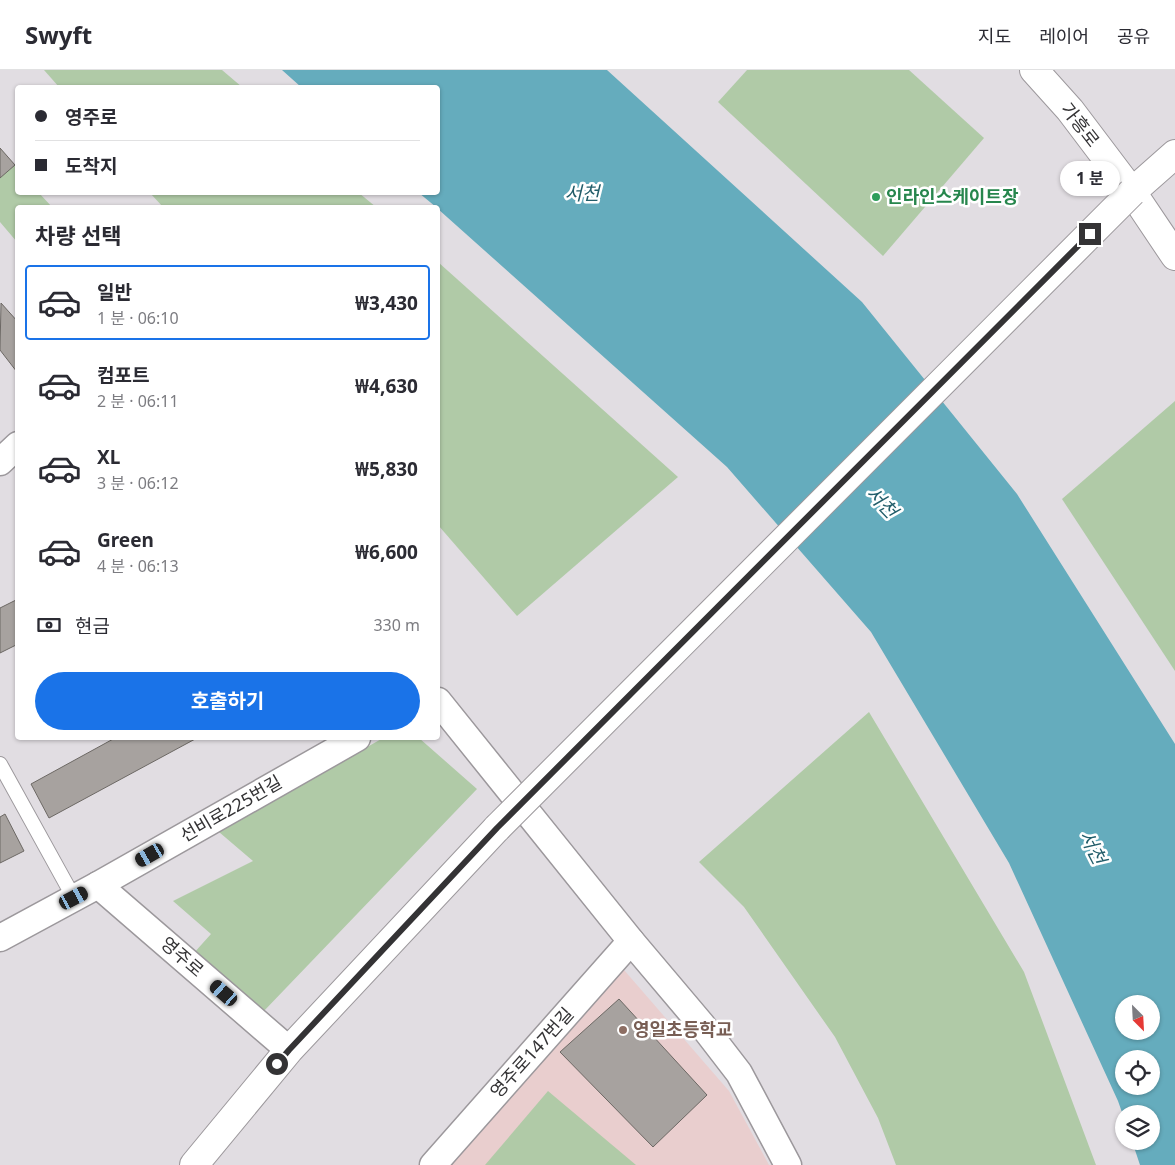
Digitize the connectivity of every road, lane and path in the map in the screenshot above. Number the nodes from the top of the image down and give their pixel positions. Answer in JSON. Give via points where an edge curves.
{"nodes":[{"id":1,"x":1034,"y":70,"type":"edge"},
{"id":2,"x":1175,"y":154,"type":"edge"},
{"id":3,"x":1132,"y":192,"type":"junction"},
{"id":4,"x":1175,"y":256,"type":"edge"},
{"id":5,"x":15,"y":448,"type":"edge"},
{"id":6,"x":0,"y":462,"type":"edge"},
{"id":7,"x":440,"y":703,"type":"edge"},
{"id":8,"x":353,"y":740,"type":"edge"},
{"id":9,"x":0,"y":764,"type":"edge"},
{"id":10,"x":98,"y":885,"type":"junction"},
{"id":11,"x":74,"y":898,"type":"junction"},
{"id":12,"x":0,"y":938,"type":"edge"},
{"id":13,"x":631,"y":941,"type":"junction"},
{"id":14,"x":289,"y":1050,"type":"junction"},
{"id":15,"x":194,"y":1165,"type":"edge"},
{"id":16,"x":433,"y":1165,"type":"edge"},
{"id":17,"x":788,"y":1165,"type":"edge"}],
"edges":[{"from":1,"to":3,"type":"main road","name":"가흥로","via":[[1070,110]]},
{"from":2,"to":3,"type":"main road"},
{"from":3,"to":4,"type":"main road","name":"가흥로"},
{"from":3,"to":14,"type":"main road","bridge":true,"via":[[497,828]]},
{"from":5,"to":6,"type":"street"},
{"from":7,"to":13,"type":"street"},
{"from":8,"to":10,"type":"street","name":"선비로225번길"},
{"from":9,"to":11,"type":"lane"},
{"from":10,"to":11,"type":"street","name":"선비로225번길"},
{"from":10,"to":14,"type":"street","name":"영주로"},
{"from":11,"to":12,"type":"street","name":"선비로225번길"},
{"from":13,"to":16,"type":"street","name":"영주로147번길"},
{"from":13,"to":17,"type":"street","via":[[739,1073]]},
{"from":14,"to":15,"type":"main road"}]}
